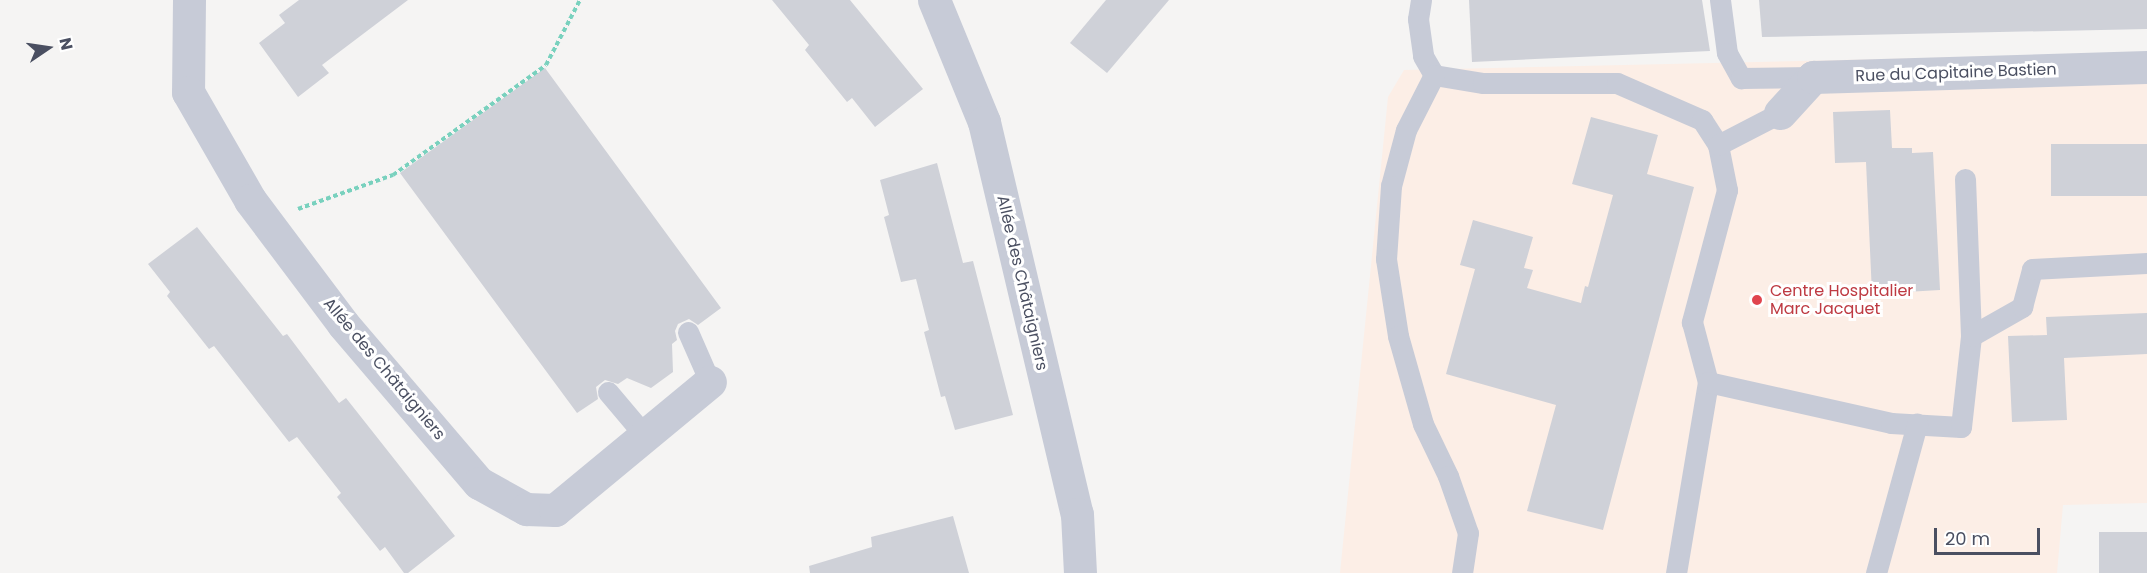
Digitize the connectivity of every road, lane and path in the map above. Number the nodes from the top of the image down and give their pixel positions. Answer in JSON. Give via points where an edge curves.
{"nodes":[{"id":1,"x":189,"y":0,"type":"edge"},
{"id":2,"x":580,"y":0,"type":"edge"},
{"id":3,"x":934,"y":0,"type":"edge"},
{"id":4,"x":1421,"y":0,"type":"edge"},
{"id":5,"x":1720,"y":0,"type":"edge"},
{"id":6,"x":2147,"y":67,"type":"edge"},
{"id":7,"x":1434,"y":75,"type":"junction"},
{"id":8,"x":1813,"y":77,"type":"junction"},
{"id":9,"x":1780,"y":113,"type":"joint"},
{"id":10,"x":1718,"y":145,"type":"junction"},
{"id":11,"x":1965,"y":179,"type":"dead end"},
{"id":12,"x":270,"y":226,"type":"junction"},
{"id":13,"x":2147,"y":263,"type":"edge"},
{"id":14,"x":688,"y":332,"type":"dead end"},
{"id":15,"x":1971,"y":336,"type":"junction"},
{"id":16,"x":710,"y":382,"type":"joint"},
{"id":17,"x":1708,"y":382,"type":"junction"},
{"id":18,"x":608,"y":392,"type":"dead end"},
{"id":19,"x":1917,"y":424,"type":"junction"},
{"id":20,"x":645,"y":436,"type":"junction"},
{"id":21,"x":1080,"y":573,"type":"edge"},
{"id":22,"x":1462,"y":573,"type":"edge"},
{"id":23,"x":1676,"y":573,"type":"edge"},
{"id":24,"x":1876,"y":573,"type":"edge"}],
"edges":[{"from":1,"to":12,"type":"street","name":"Allée des Châtaigniers","via":[[188,92],[250,200]]},
{"from":2,"to":12,"type":"path","via":[[546,64],[393,174],[315,205],[288,211]]},
{"from":3,"to":21,"type":"street","name":"Allée des Châtaigniers","via":[[984,122],[1077,514]]},
{"from":4,"to":7,"type":"lane","via":[[1418,19],[1423,56]]},
{"from":5,"to":8,"type":"lane","via":[[1727,53],[1741,78]]},
{"from":6,"to":8,"type":"street","name":"Rue du Capitaine Bastien"},
{"from":7,"to":10,"type":"lane","via":[[1483,83],[1617,83],[1702,120]]},
{"from":7,"to":22,"type":"lane","via":[[1406,130],[1390,186],[1386,259],[1398,336],[1423,424],[1448,476],[1468,533]]},
{"from":8,"to":9,"type":"street"},
{"from":9,"to":10,"type":"lane"},
{"from":10,"to":17,"type":"lane","via":[[1727,190],[1692,322]]},
{"from":11,"to":15,"type":"lane"},
{"from":12,"to":20,"type":"street","name":"Allée des Châtaigniers","via":[[343,324],[479,483],[526,509],[555,510]]},
{"from":13,"to":15,"type":"lane","via":[[2032,268],[2022,307]]},
{"from":14,"to":16,"type":"lane"},
{"from":15,"to":19,"type":"lane","via":[[1961,427]]},
{"from":16,"to":20,"type":"street","name":"Allée des Châtaigniers"},
{"from":17,"to":19,"type":"lane","via":[[1891,423]]},
{"from":17,"to":23,"type":"lane"},
{"from":18,"to":20,"type":"lane"},
{"from":19,"to":24,"type":"lane"}]}
